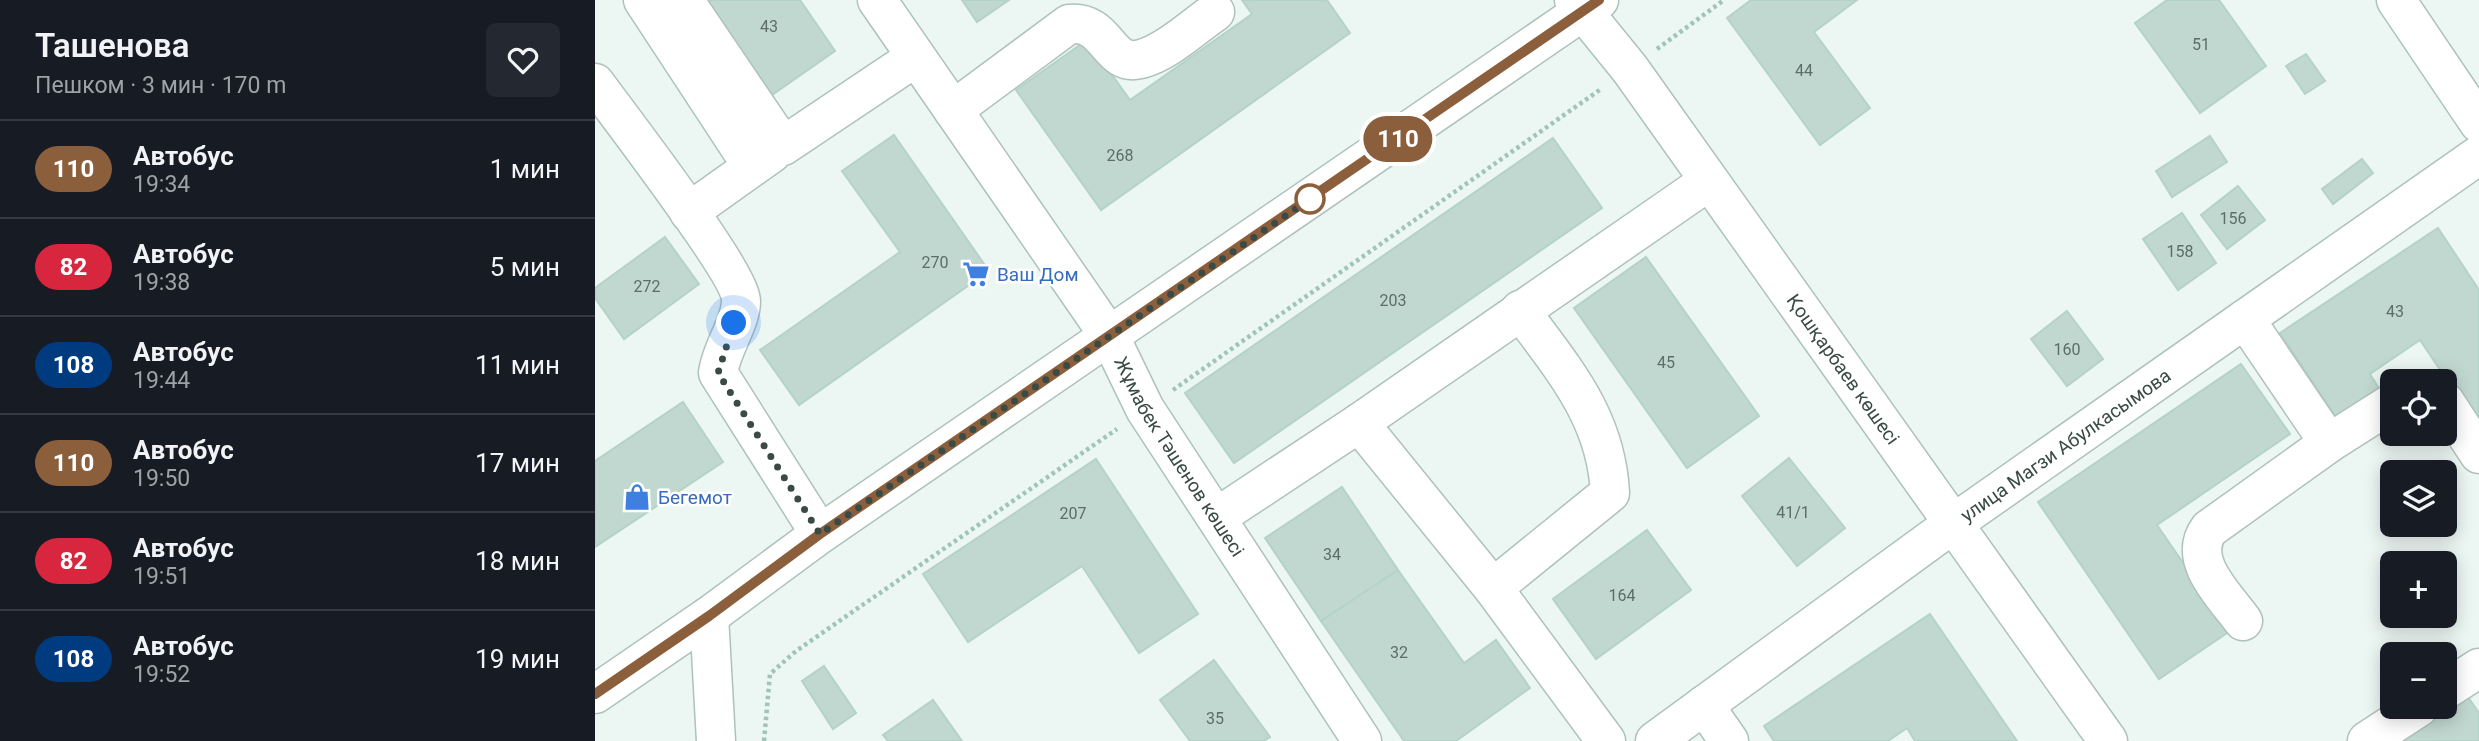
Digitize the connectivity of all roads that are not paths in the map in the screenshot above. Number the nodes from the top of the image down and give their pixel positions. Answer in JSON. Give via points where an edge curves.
{"nodes":[{"id":1,"x":643,"y":0,"type":"edge"},
{"id":2,"x":684,"y":0,"type":"edge"},
{"id":3,"x":877,"y":0,"type":"edge"},
{"id":4,"x":2396,"y":0,"type":"edge"},
{"id":5,"x":1586,"y":4,"type":"edge"},
{"id":6,"x":1215,"y":12,"type":"dead end"},
{"id":7,"x":916,"y":57,"type":"junction"},
{"id":8,"x":601,"y":102,"type":"edge"},
{"id":9,"x":953,"y":110,"type":"junction"},
{"id":10,"x":2479,"y":123,"type":"edge"},
{"id":11,"x":2479,"y":155,"type":"edge"},
{"id":12,"x":767,"y":156,"type":"junction"},
{"id":13,"x":1709,"y":180,"type":"junction"},
{"id":14,"x":689,"y":212,"type":"junction"},
{"id":15,"x":1520,"y":310,"type":"junction"},
{"id":16,"x":2245,"y":319,"type":"junction"},
{"id":17,"x":1110,"y":337,"type":"junction"},
{"id":18,"x":2380,"y":411,"type":"edge"},
{"id":19,"x":2457,"y":420,"type":"edge"},
{"id":20,"x":1359,"y":424,"type":"junction"},
{"id":21,"x":2329,"y":443,"type":"junction"},
{"id":22,"x":2479,"y":454,"type":"edge"},
{"id":23,"x":1217,"y":517,"type":"junction"},
{"id":24,"x":1954,"y":523,"type":"junction"},
{"id":25,"x":820,"y":534,"type":"junction"},
{"id":26,"x":1493,"y":588,"type":"junction"},
{"id":27,"x":709,"y":616,"type":"junction"},
{"id":28,"x":2243,"y":621,"type":"dead end"},
{"id":29,"x":2479,"y":668,"type":"edge"},
{"id":30,"x":2457,"y":682,"type":"edge"},
{"id":31,"x":599,"y":683,"type":"edge"},
{"id":32,"x":1704,"y":705,"type":"junction"},
{"id":33,"x":2401,"y":719,"type":"edge"},
{"id":34,"x":716,"y":741,"type":"edge"},
{"id":35,"x":1362,"y":741,"type":"edge"},
{"id":36,"x":1606,"y":741,"type":"edge"},
{"id":37,"x":1655,"y":741,"type":"edge"},
{"id":38,"x":1729,"y":741,"type":"edge"},
{"id":39,"x":2108,"y":741,"type":"edge"},
{"id":40,"x":2367,"y":741,"type":"edge"}],
"edges":[{"from":1,"to":12,"type":"street"},
{"from":2,"to":12,"type":"street"},
{"from":3,"to":7,"type":"street","name":"Жұмабек Тәшенов көшесі"},
{"from":4,"to":10,"type":"street"},
{"from":5,"to":13,"type":"street","name":"Қошқарбаев көшесі"},
{"from":5,"to":17,"type":"street"},
{"from":6,"to":9,"type":"street","via":[[1141,59],[1127,60],[1114,52],[1083,22],[1069,24]]},
{"from":7,"to":9,"type":"street","name":"Жұмабек Тәшенов көшесі"},
{"from":7,"to":12,"type":"street"},
{"from":8,"to":14,"type":"street"},
{"from":9,"to":17,"type":"street","name":"Жұмабек Тәшенов көшесі"},
{"from":11,"to":16,"type":"street","name":"улица Магзи Абулкасымова"},
{"from":12,"to":14,"type":"street"},
{"from":13,"to":15,"type":"street"},
{"from":13,"to":24,"type":"street","name":"Қошқарбаев көшесі"},
{"from":14,"to":25,"type":"street","via":[[739,288],[741,300],[718,373]]},
{"from":15,"to":20,"type":"street"},
{"from":15,"to":26,"type":"street","via":[[1584,398],[1609,461],[1610,493]]},
{"from":16,"to":21,"type":"street"},
{"from":16,"to":24,"type":"street","name":"улица Магзи Абулкасымова"},
{"from":17,"to":23,"type":"street","name":"Жұмабек Тәшенов көшесі","via":[[1145,409]]},
{"from":17,"to":25,"type":"street"},
{"from":18,"to":21,"type":"street"},
{"from":19,"to":22,"type":"street"},
{"from":20,"to":23,"type":"street"},
{"from":20,"to":26,"type":"street"},
{"from":21,"to":28,"type":"street","via":[[2209,529],[2201,540],[2204,563]]},
{"from":23,"to":35,"type":"street","name":"Жұмабек Тәшенов көшесі"},
{"from":24,"to":32,"type":"street","name":"улица Магзи Абулкасымова"},
{"from":24,"to":39,"type":"street","name":"Қошқарбаев көшесі"},
{"from":25,"to":27,"type":"street"},
{"from":26,"to":36,"type":"street"},
{"from":27,"to":31,"type":"street"},
{"from":27,"to":34,"type":"street"},
{"from":29,"to":30,"type":"street"},
{"from":32,"to":37,"type":"street","name":"улица Магзи Абулкасымова"},
{"from":32,"to":38,"type":"street"},
{"from":33,"to":40,"type":"street"}]}
